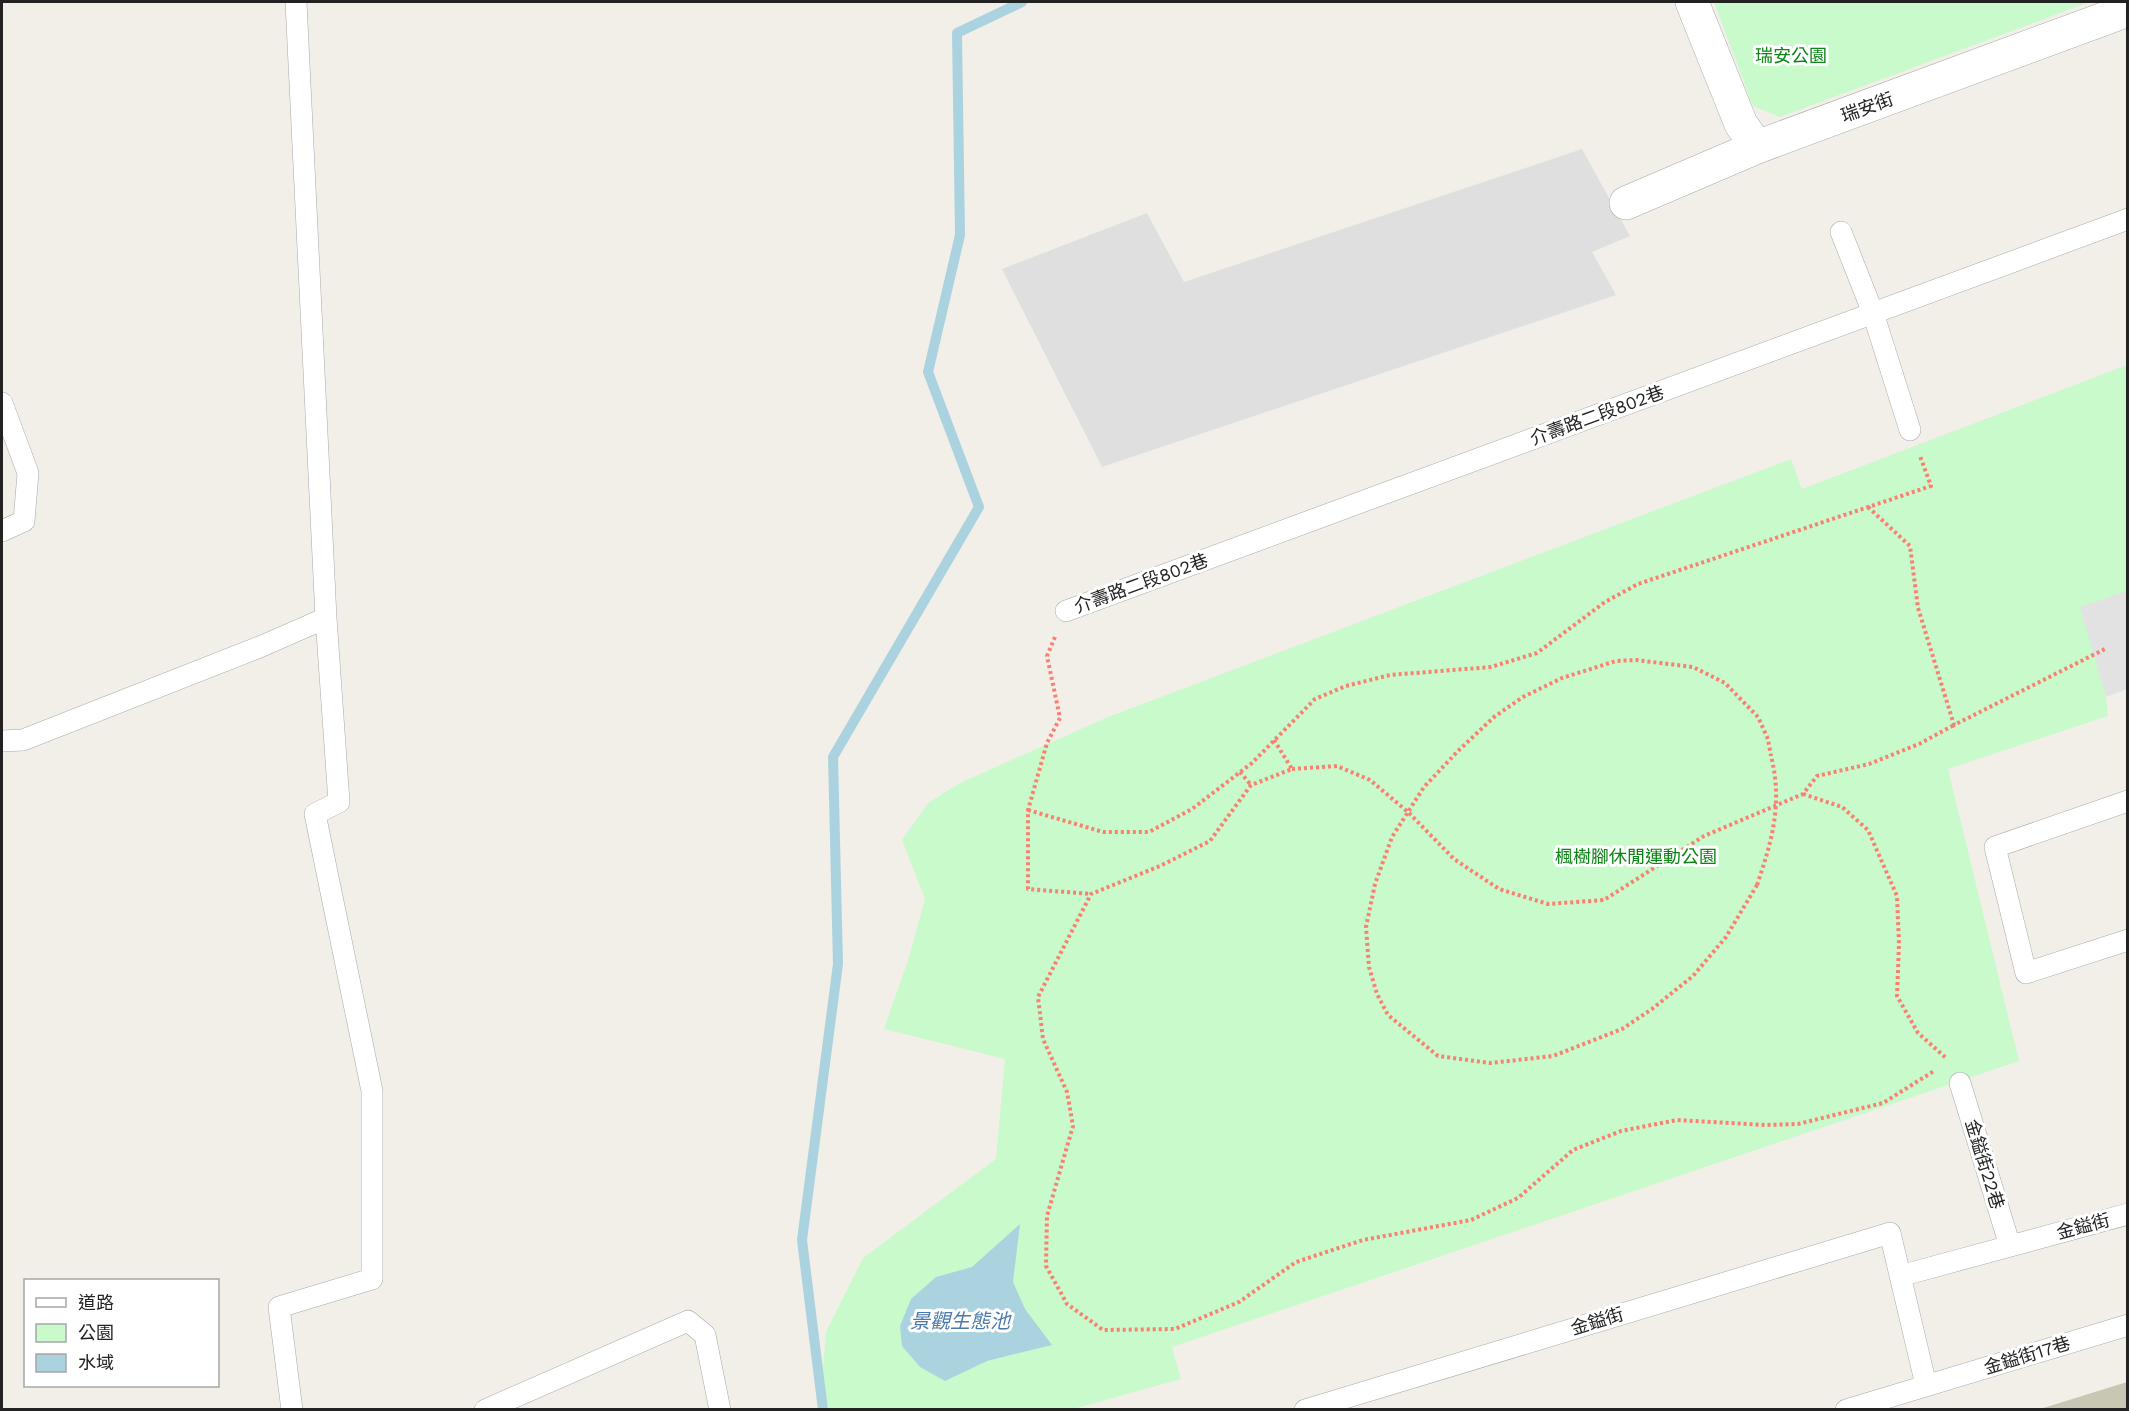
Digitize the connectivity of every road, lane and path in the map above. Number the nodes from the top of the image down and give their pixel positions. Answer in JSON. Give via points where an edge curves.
{"nodes":[{"id":1,"x":296,"y":2,"type":"edge"},
{"id":2,"x":1692,"y":2,"type":"edge"},
{"id":3,"x":2127,"y":10,"type":"edge"},
{"id":4,"x":1757,"y":147,"type":"junction"},
{"id":5,"x":1626,"y":203,"type":"dead end"},
{"id":6,"x":2127,"y":219,"type":"edge"},
{"id":7,"x":1841,"y":232,"type":"dead end"},
{"id":8,"x":1873,"y":313,"type":"junction"},
{"id":9,"x":2,"y":403,"type":"edge"},
{"id":10,"x":1910,"y":430,"type":"dead end"},
{"id":11,"x":1931,"y":486,"type":"dead end"},
{"id":12,"x":1868,"y":507,"type":"junction"},
{"id":13,"x":2,"y":531,"type":"edge"},
{"id":14,"x":1066,"y":611,"type":"joint"},
{"id":15,"x":326,"y":618,"type":"junction"},
{"id":16,"x":2105,"y":649,"type":"dead end"},
{"id":17,"x":1953,"y":725,"type":"junction"},
{"id":18,"x":1274,"y":740,"type":"junction"},
{"id":19,"x":2,"y":741,"type":"edge"},
{"id":20,"x":1292,"y":769,"type":"junction"},
{"id":21,"x":1240,"y":772,"type":"junction"},
{"id":22,"x":1251,"y":785,"type":"junction"},
{"id":23,"x":1803,"y":794,"type":"junction"},
{"id":24,"x":2127,"y":801,"type":"edge"},
{"id":25,"x":1029,"y":810,"type":"junction"},
{"id":26,"x":1408,"y":812,"type":"junction"},
{"id":27,"x":1091,"y":894,"type":"junction"},
{"id":28,"x":2127,"y":940,"type":"edge"},
{"id":29,"x":1960,"y":1083,"type":"dead end"},
{"id":30,"x":2127,"y":1214,"type":"edge"},
{"id":31,"x":2010,"y":1246,"type":"junction"},
{"id":32,"x":1900,"y":1276,"type":"junction"},
{"id":33,"x":2127,"y":1325,"type":"edge"},
{"id":34,"x":1926,"y":1385,"type":"junction"},
{"id":35,"x":292,"y":1410,"type":"edge"},
{"id":36,"x":484,"y":1410,"type":"edge"},
{"id":37,"x":720,"y":1410,"type":"edge"},
{"id":38,"x":1305,"y":1410,"type":"edge"},
{"id":39,"x":1846,"y":1410,"type":"edge"}],
"edges":[{"from":1,"to":15,"type":"lane"},
{"from":2,"to":4,"type":"street","via":[[1741,124]]},
{"from":3,"to":4,"type":"street","name":"瑞安街"},
{"from":4,"to":5,"type":"street","name":"瑞安街"},
{"from":6,"to":8,"type":"lane","name":"介壽路二段802巷"},
{"from":7,"to":8,"type":"lane"},
{"from":8,"to":10,"type":"lane"},
{"from":8,"to":14,"type":"lane","name":"介壽路二段802巷"},
{"from":9,"to":13,"type":"lane","via":[[28,473],[24,521]]},
{"from":11,"to":12,"type":"path"},
{"from":12,"to":17,"type":"path","via":[[1910,546],[1918,608]]},
{"from":12,"to":18,"type":"path","via":[[1638,584],[1605,602],[1537,653],[1491,667],[1390,675],[1346,686],[1315,699]]},
{"from":14,"to":25,"type":"path","via":[[1047,656],[1060,718],[1047,743]]},
{"from":15,"to":19,"type":"lane","via":[[23,740]]},
{"from":15,"to":35,"type":"lane","via":[[339,802],[315,814],[372,1091],[372,1279],[279,1307]]},
{"from":16,"to":17,"type":"path"},
{"from":17,"to":23,"type":"path","via":[[1869,764],[1817,776]]},
{"from":18,"to":20,"type":"path"},
{"from":18,"to":21,"type":"path"},
{"from":20,"to":22,"type":"path"},
{"from":20,"to":26,"type":"path","via":[[1337,766],[1370,780]]},
{"from":21,"to":22,"type":"path"},
{"from":21,"to":25,"type":"path","via":[[1192,809],[1149,832],[1103,832]]},
{"from":22,"to":27,"type":"path","via":[[1210,842]]},
{"from":23,"to":26,"type":"path","via":[[1704,836],[1604,900],[1548,904],[1499,889],[1454,859]]},
{"from":23,"to":27,"type":"path","via":[[1842,807],[1868,830],[1897,896],[1897,996],[1918,1033],[1950,1061],[1883,1103],[1798,1124],[1677,1120],[1621,1131],[1573,1150],[1518,1198],[1471,1220],[1363,1240],[1296,1262],[1239,1302],[1175,1329],[1103,1330],[1067,1304],[1046,1266],[1047,1216],[1073,1126],[1067,1092],[1043,1040],[1038,997]]},
{"from":24,"to":28,"type":"lane","via":[[1995,847],[2026,973]]},
{"from":25,"to":27,"type":"path","via":[[1028,889]]},
{"from":26,"to":26,"type":"path","bridge":true,"via":[[1424,787],[1494,717],[1523,696],[1562,678],[1616,661],[1694,667],[1725,683],[1758,717],[1768,739],[1776,776],[1776,815],[1757,885],[1726,937],[1693,976],[1622,1029],[1553,1056],[1490,1063],[1438,1056],[1388,1015],[1377,994],[1369,967],[1366,927],[1375,884],[1392,837]]},
{"from":29,"to":31,"type":"lane","name":"金鎰街22巷"},
{"from":30,"to":31,"type":"lane","name":"金鎰街"},
{"from":31,"to":32,"type":"lane","name":"金鎰街"},
{"from":32,"to":34,"type":"lane"},
{"from":32,"to":38,"type":"lane","name":"金鎰街","via":[[1890,1233]]},
{"from":33,"to":34,"type":"lane","name":"金鎰街17巷"},
{"from":34,"to":39,"type":"lane","name":"金鎰街17巷"},
{"from":36,"to":37,"type":"lane","via":[[688,1321],[705,1335]]}]}
